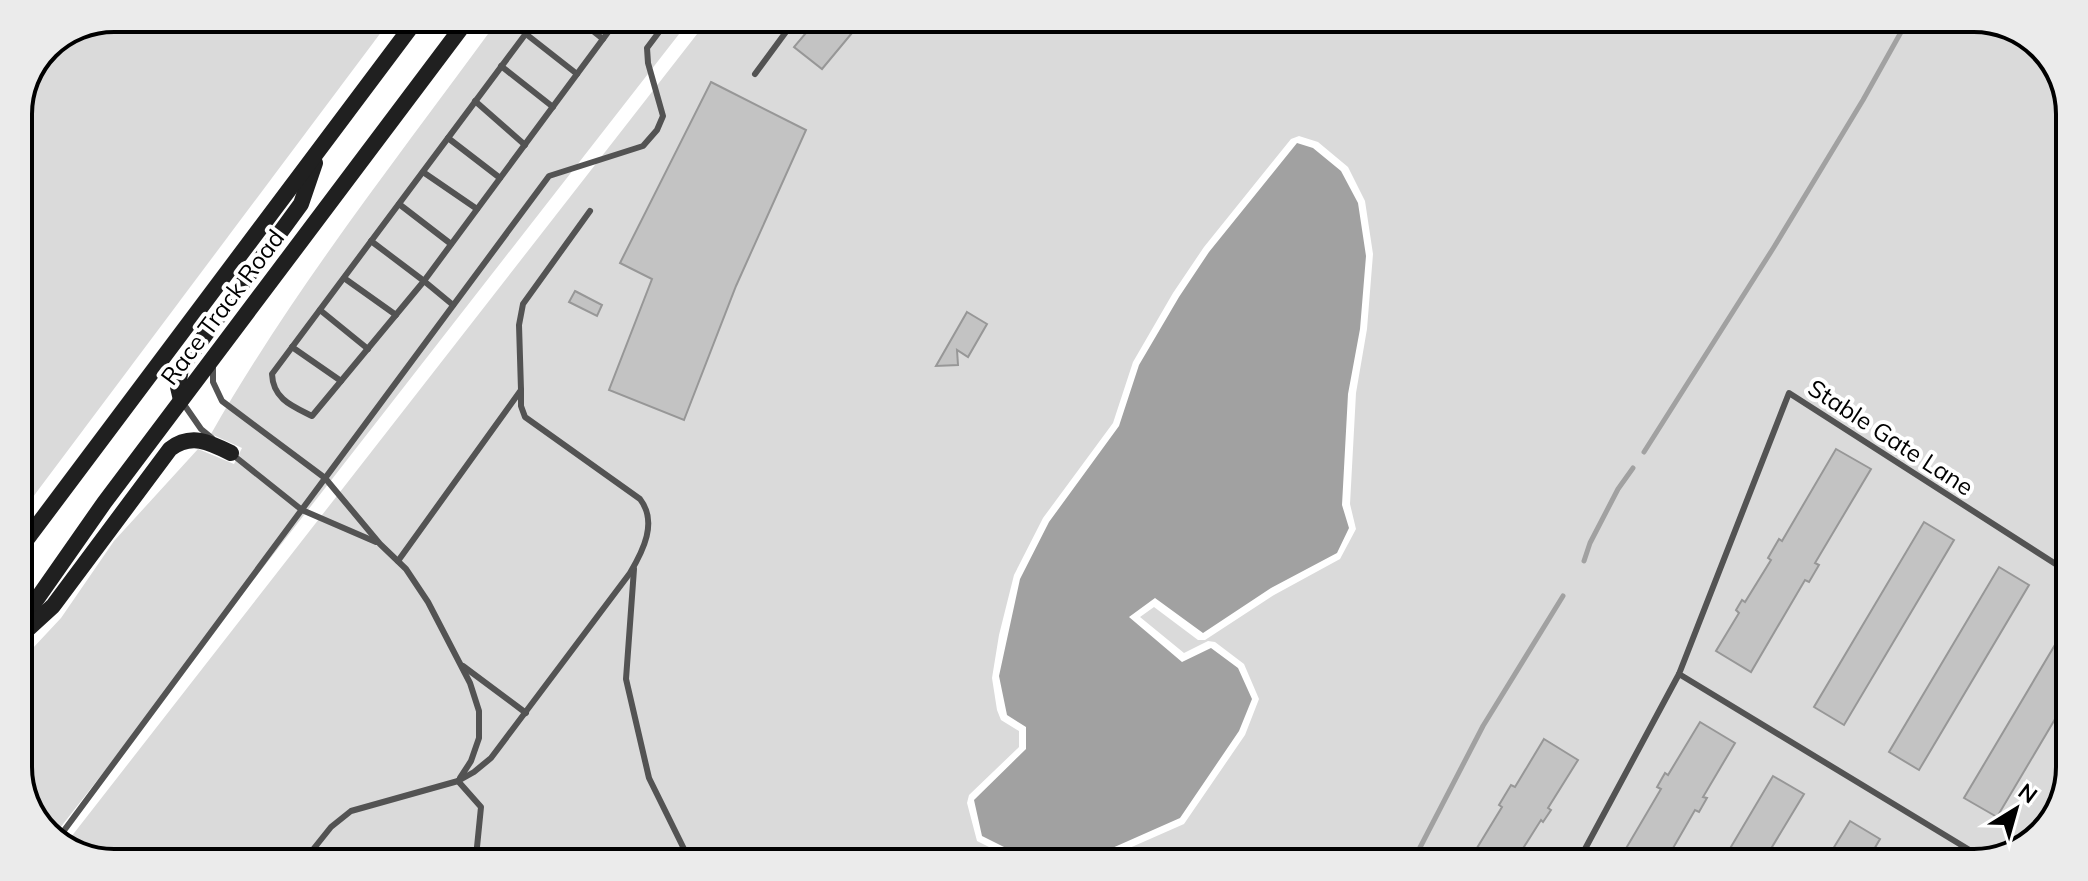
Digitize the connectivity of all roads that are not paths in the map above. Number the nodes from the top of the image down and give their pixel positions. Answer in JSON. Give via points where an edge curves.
{"nodes":[{"id":1,"x":407,"y":32,"type":"edge"},
{"id":2,"x":458,"y":32,"type":"edge"},
{"id":3,"x":594,"y":32,"type":"edge"},
{"id":4,"x":608,"y":32,"type":"edge"},
{"id":5,"x":659,"y":32,"type":"edge"},
{"id":6,"x":786,"y":32,"type":"edge"},
{"id":7,"x":526,"y":34,"type":"joint"},
{"id":8,"x":603,"y":39,"type":"junction"},
{"id":9,"x":501,"y":66,"type":"junction"},
{"id":10,"x":577,"y":74,"type":"junction"},
{"id":11,"x":755,"y":74,"type":"dead end"},
{"id":12,"x":475,"y":101,"type":"junction"},
{"id":13,"x":553,"y":107,"type":"junction"},
{"id":14,"x":448,"y":138,"type":"junction"},
{"id":15,"x":525,"y":145,"type":"junction"},
{"id":16,"x":321,"y":147,"type":"junction"},
{"id":17,"x":423,"y":172,"type":"junction"},
{"id":18,"x":500,"y":178,"type":"junction"},
{"id":19,"x":399,"y":204,"type":"junction"},
{"id":20,"x":477,"y":209,"type":"junction"},
{"id":21,"x":590,"y":211,"type":"dead end"},
{"id":22,"x":371,"y":241,"type":"junction"},
{"id":23,"x":451,"y":244,"type":"junction"},
{"id":24,"x":344,"y":278,"type":"junction"},
{"id":25,"x":424,"y":281,"type":"junction"},
{"id":26,"x":453,"y":305,"type":"junction"},
{"id":27,"x":320,"y":310,"type":"junction"},
{"id":28,"x":396,"y":315,"type":"junction"},
{"id":29,"x":292,"y":347,"type":"junction"},
{"id":30,"x":368,"y":349,"type":"junction"},
{"id":31,"x":213,"y":359,"type":"junction"},
{"id":32,"x":341,"y":381,"type":"junction"},
{"id":33,"x":521,"y":390,"type":"junction"},
{"id":34,"x":181,"y":400,"type":"junction"},
{"id":35,"x":231,"y":453,"type":"junction"},
{"id":36,"x":325,"y":478,"type":"junction"},
{"id":37,"x":302,"y":510,"type":"junction"},
{"id":38,"x":32,"y":532,"type":"edge"},
{"id":39,"x":380,"y":544,"type":"junction"},
{"id":40,"x":398,"y":561,"type":"junction"},
{"id":41,"x":2056,"y":564,"type":"edge"},
{"id":42,"x":634,"y":567,"type":"junction"},
{"id":43,"x":32,"y":606,"type":"edge"},
{"id":44,"x":32,"y":625,"type":"edge"},
{"id":45,"x":461,"y":664,"type":"junction"},
{"id":46,"x":1679,"y":674,"type":"junction"},
{"id":47,"x":526,"y":713,"type":"junction"},
{"id":48,"x":458,"y":781,"type":"junction"},
{"id":49,"x":63,"y":831,"type":"edge"},
{"id":50,"x":313,"y":849,"type":"edge"},
{"id":51,"x":477,"y":849,"type":"edge"},
{"id":52,"x":684,"y":849,"type":"edge"},
{"id":53,"x":1585,"y":849,"type":"edge"},
{"id":54,"x":1968,"y":849,"type":"edge"}],
"edges":[{"from":1,"to":16,"type":"main road","name":"Race Track Road"},
{"from":2,"to":31,"type":"main road","name":"Race Track Road"},
{"from":3,"to":8,"type":"lane"},
{"from":4,"to":8,"type":"lane"},
{"from":5,"to":26,"type":"lane","via":[[647,48],[663,116],[657,130],[643,146],[549,176]]},
{"from":6,"to":11,"type":"lane"},
{"from":7,"to":9,"type":"lane"},
{"from":7,"to":10,"type":"lane"},
{"from":8,"to":10,"type":"lane"},
{"from":9,"to":12,"type":"lane"},
{"from":9,"to":13,"type":"lane"},
{"from":10,"to":13,"type":"lane"},
{"from":12,"to":14,"type":"lane"},
{"from":12,"to":15,"type":"lane"},
{"from":13,"to":15,"type":"lane"},
{"from":14,"to":17,"type":"lane"},
{"from":14,"to":18,"type":"lane"},
{"from":15,"to":18,"type":"lane"},
{"from":16,"to":34,"type":"main road","via":[[301,204],[181,368]]},
{"from":16,"to":38,"type":"main road","name":"Race Track Road"},
{"from":17,"to":19,"type":"lane"},
{"from":17,"to":20,"type":"lane"},
{"from":18,"to":20,"type":"lane"},
{"from":19,"to":22,"type":"lane"},
{"from":19,"to":23,"type":"lane"},
{"from":20,"to":23,"type":"lane"},
{"from":21,"to":33,"type":"lane","via":[[523,304]]},
{"from":22,"to":24,"type":"lane"},
{"from":22,"to":25,"type":"lane"},
{"from":23,"to":25,"type":"lane"},
{"from":24,"to":27,"type":"lane"},
{"from":24,"to":28,"type":"lane"},
{"from":25,"to":26,"type":"lane"},
{"from":25,"to":28,"type":"lane"},
{"from":26,"to":36,"type":"lane"},
{"from":27,"to":29,"type":"lane"},
{"from":27,"to":30,"type":"lane"},
{"from":28,"to":30,"type":"lane"},
{"from":29,"to":32,"type":"lane"},
{"from":29,"to":32,"type":"lane","via":[[272,374],[272,387],[284,401],[312,416]]},
{"from":30,"to":32,"type":"lane"},
{"from":31,"to":34,"type":"main road","name":"Race Track Road"},
{"from":31,"to":36,"type":"lane","via":[[213,382],[222,401]]},
{"from":33,"to":40,"type":"lane"},
{"from":33,"to":42,"type":"lane","via":[[525,417],[648,509],[647,531]]},
{"from":34,"to":35,"type":"lane","via":[[201,429]]},
{"from":34,"to":43,"type":"main road","name":"Race Track Road"},
{"from":35,"to":37,"type":"lane"},
{"from":35,"to":44,"type":"main road","via":[[195,439],[170,449],[53,606]]},
{"from":36,"to":37,"type":"lane"},
{"from":36,"to":39,"type":"lane"},
{"from":37,"to":39,"type":"lane"},
{"from":37,"to":49,"type":"lane"},
{"from":39,"to":40,"type":"lane"},
{"from":40,"to":45,"type":"lane","via":[[428,602]]},
{"from":41,"to":46,"type":"lane","name":"Stable Gate Lane","via":[[1789,393]]},
{"from":42,"to":47,"type":"lane"},
{"from":42,"to":52,"type":"lane","via":[[626,679],[649,778]]},
{"from":45,"to":47,"type":"lane"},
{"from":45,"to":48,"type":"lane","via":[[479,711],[479,738]]},
{"from":46,"to":53,"type":"lane","name":"Stable Gate Lane"},
{"from":46,"to":54,"type":"lane"},
{"from":47,"to":48,"type":"lane","via":[[491,758]]},
{"from":48,"to":50,"type":"lane","via":[[351,811]]},
{"from":48,"to":51,"type":"lane","via":[[481,807]]}]}
